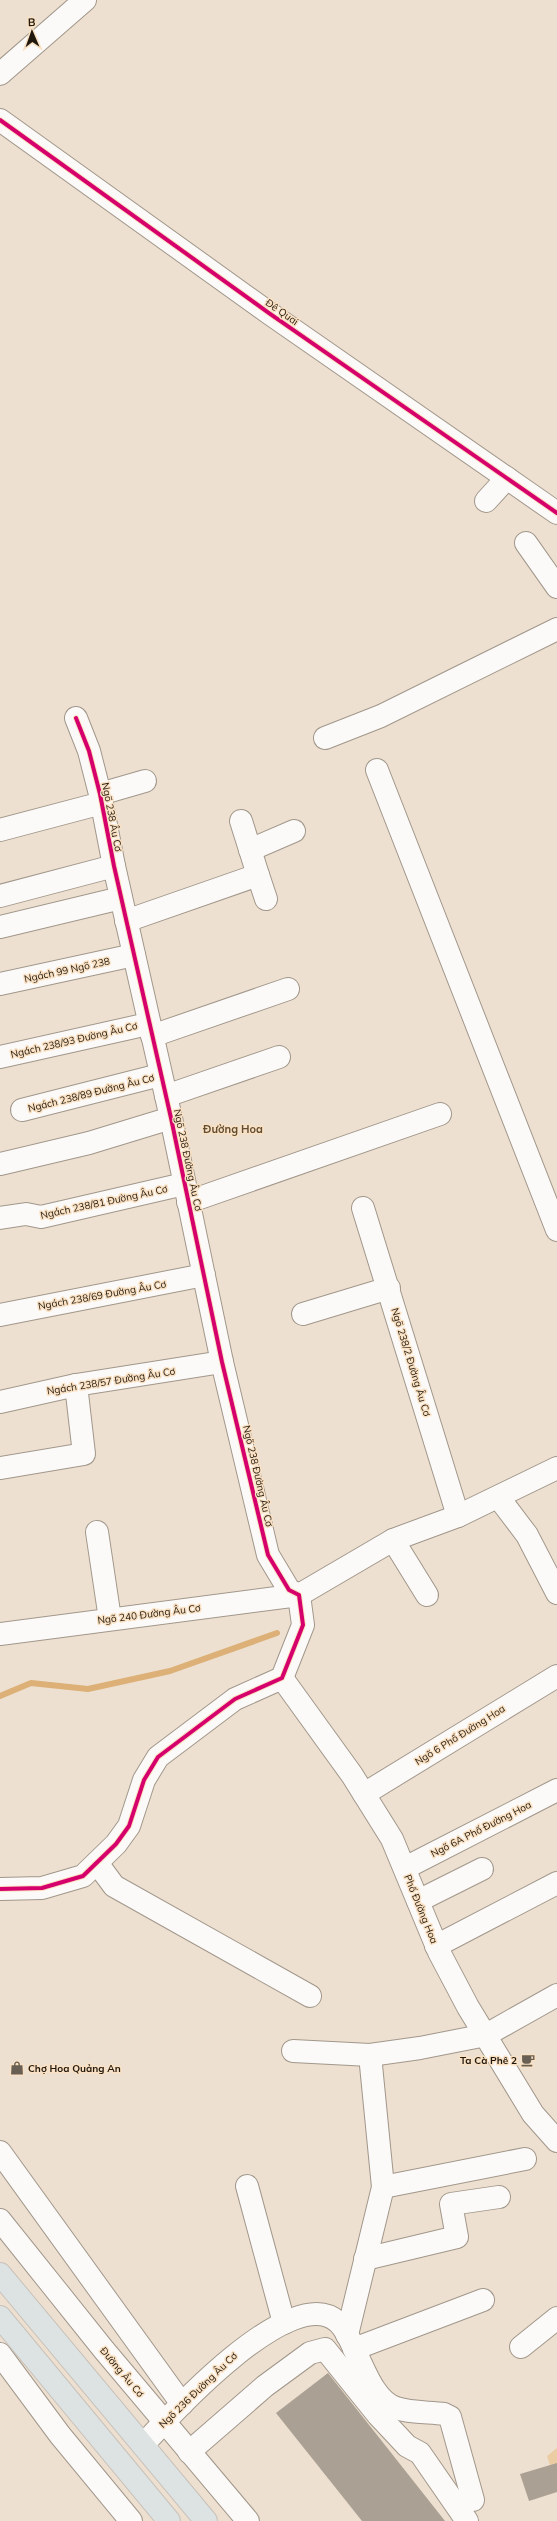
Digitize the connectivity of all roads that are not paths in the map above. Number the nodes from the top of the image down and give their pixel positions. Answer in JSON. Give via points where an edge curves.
{"nodes":[{"id":1,"x":75,"y":3,"type":"edge"},
{"id":2,"x":0,"y":74,"type":"edge"},
{"id":3,"x":0,"y":120,"type":"edge"},
{"id":4,"x":507,"y":478,"type":"junction"},
{"id":5,"x":486,"y":501,"type":"dead end"},
{"id":6,"x":557,"y":513,"type":"edge"},
{"id":7,"x":526,"y":543,"type":"dead end"},
{"id":8,"x":557,"y":587,"type":"edge"},
{"id":9,"x":557,"y":630,"type":"edge"},
{"id":10,"x":76,"y":718,"type":"dead end"},
{"id":11,"x":325,"y":738,"type":"dead end"},
{"id":12,"x":377,"y":770,"type":"dead end"},
{"id":13,"x":145,"y":781,"type":"dead end"},
{"id":14,"x":101,"y":798,"type":"junction"},
{"id":15,"x":241,"y":821,"type":"dead end"},
{"id":16,"x":0,"y":830,"type":"edge"},
{"id":17,"x":294,"y":832,"type":"dead end"},
{"id":18,"x":250,"y":850,"type":"junction"},
{"id":19,"x":114,"y":866,"type":"junction"},
{"id":20,"x":258,"y":875,"type":"junction"},
{"id":21,"x":0,"y":896,"type":"edge"},
{"id":22,"x":121,"y":898,"type":"junction"},
{"id":23,"x":266,"y":899,"type":"dead end"},
{"id":24,"x":126,"y":921,"type":"junction"},
{"id":25,"x":0,"y":927,"type":"edge"},
{"id":26,"x":134,"y":955,"type":"junction"},
{"id":27,"x":0,"y":984,"type":"edge"},
{"id":28,"x":288,"y":989,"type":"dead end"},
{"id":29,"x":150,"y":1030,"type":"junction"},
{"id":30,"x":0,"y":1057,"type":"edge"},
{"id":31,"x":279,"y":1057,"type":"dead end"},
{"id":32,"x":160,"y":1075,"type":"junction"},
{"id":33,"x":166,"y":1096,"type":"junction"},
{"id":34,"x":22,"y":1110,"type":"dead end"},
{"id":35,"x":440,"y":1114,"type":"dead end"},
{"id":36,"x":171,"y":1118,"type":"junction"},
{"id":37,"x":0,"y":1164,"type":"edge"},
{"id":38,"x":186,"y":1193,"type":"junction"},
{"id":39,"x":363,"y":1208,"type":"dead end"},
{"id":40,"x":0,"y":1218,"type":"edge"},
{"id":41,"x":557,"y":1230,"type":"edge"},
{"id":42,"x":204,"y":1275,"type":"junction"},
{"id":43,"x":389,"y":1288,"type":"junction"},
{"id":44,"x":302,"y":1314,"type":"dead end"},
{"id":45,"x":0,"y":1315,"type":"edge"},
{"id":46,"x":222,"y":1362,"type":"junction"},
{"id":47,"x":76,"y":1385,"type":"junction"},
{"id":48,"x":0,"y":1402,"type":"edge"},
{"id":49,"x":1,"y":1468,"type":"edge"},
{"id":50,"x":557,"y":1468,"type":"edge"},
{"id":51,"x":500,"y":1498,"type":"junction"},
{"id":52,"x":458,"y":1516,"type":"junction"},
{"id":53,"x":97,"y":1532,"type":"dead end"},
{"id":54,"x":393,"y":1540,"type":"junction"},
{"id":55,"x":557,"y":1593,"type":"edge"},
{"id":56,"x":299,"y":1595,"type":"junction"},
{"id":57,"x":427,"y":1595,"type":"dead end"},
{"id":58,"x":110,"y":1620,"type":"junction"},
{"id":59,"x":0,"y":1634,"type":"edge"},
{"id":60,"x":557,"y":1676,"type":"edge"},
{"id":61,"x":282,"y":1678,"type":"junction"},
{"id":62,"x":557,"y":1790,"type":"edge"},
{"id":63,"x":364,"y":1794,"type":"junction"},
{"id":64,"x":97,"y":1863,"type":"junction"},
{"id":65,"x":404,"y":1868,"type":"junction"},
{"id":66,"x":482,"y":1869,"type":"dead end"},
{"id":67,"x":557,"y":1884,"type":"edge"},
{"id":68,"x":0,"y":1889,"type":"edge"},
{"id":69,"x":418,"y":1901,"type":"junction"},
{"id":70,"x":436,"y":1946,"type":"junction"},
{"id":71,"x":557,"y":1995,"type":"edge"},
{"id":72,"x":310,"y":1996,"type":"dead end"},
{"id":73,"x":486,"y":2035,"type":"junction"},
{"id":74,"x":293,"y":2050,"type":"dead end"},
{"id":75,"x":370,"y":2054,"type":"junction"},
{"id":76,"x":557,"y":2140,"type":"edge"},
{"id":77,"x":0,"y":2152,"type":"edge"},
{"id":78,"x":525,"y":2159,"type":"dead end"},
{"id":79,"x":247,"y":2186,"type":"dead end"},
{"id":80,"x":383,"y":2187,"type":"junction"},
{"id":81,"x":499,"y":2197,"type":"dead end"},
{"id":82,"x":0,"y":2220,"type":"edge"},
{"id":83,"x":366,"y":2259,"type":"junction"},
{"id":84,"x":0,"y":2274,"type":"edge"},
{"id":85,"x":483,"y":2300,"type":"dead end"},
{"id":86,"x":32,"y":2313,"type":"junction"},
{"id":87,"x":557,"y":2318,"type":"edge"},
{"id":88,"x":284,"y":2323,"type":"junction"},
{"id":89,"x":6,"y":2324,"type":"edge"},
{"id":90,"x":350,"y":2342,"type":"junction"},
{"id":91,"x":521,"y":2346,"type":"dead end"},
{"id":92,"x":0,"y":2354,"type":"edge"},
{"id":93,"x":182,"y":2404,"type":"junction"},
{"id":94,"x":164,"y":2422,"type":"junction"},
{"id":95,"x":143,"y":2445,"type":"junction"},
{"id":96,"x":189,"y":2452,"type":"junction"},
{"id":97,"x":473,"y":2500,"type":"dead end"},
{"id":98,"x":131,"y":2521,"type":"edge"},
{"id":99,"x":169,"y":2521,"type":"edge"},
{"id":100,"x":206,"y":2521,"type":"edge"},
{"id":101,"x":248,"y":2521,"type":"edge"},
{"id":102,"x":467,"y":2521,"type":"edge"}],
"edges":[{"from":1,"to":2,"type":"street"},
{"from":3,"to":4,"type":"street","name":"Đê Quai","via":[[268,313]]},
{"from":4,"to":5,"type":"street"},
{"from":4,"to":6,"type":"street","name":"Đê Quai"},
{"from":7,"to":8,"type":"street"},
{"from":9,"to":11,"type":"street","via":[[381,716]]},
{"from":10,"to":14,"type":"street","name":"Ngõ 238 Âu Cơ","via":[[89,751]]},
{"from":12,"to":41,"type":"street"},
{"from":13,"to":14,"type":"street"},
{"from":14,"to":16,"type":"street"},
{"from":14,"to":19,"type":"street","name":"Ngõ 238 Âu Cơ"},
{"from":15,"to":18,"type":"street"},
{"from":17,"to":18,"type":"street"},
{"from":18,"to":20,"type":"street"},
{"from":19,"to":21,"type":"street"},
{"from":19,"to":22,"type":"street","name":"Ngõ 238 Âu Cơ"},
{"from":20,"to":23,"type":"street"},
{"from":20,"to":24,"type":"street"},
{"from":22,"to":24,"type":"street","name":"Ngõ 238 Đường Âu Cơ"},
{"from":22,"to":25,"type":"street"},
{"from":24,"to":26,"type":"street","name":"Ngõ 238 Đường Âu Cơ"},
{"from":26,"to":27,"type":"street","name":"Ngách 99 Ngõ 238"},
{"from":26,"to":29,"type":"street","name":"Ngõ 238 Đường Âu Cơ"},
{"from":28,"to":29,"type":"street","name":"Ngách 238/93 Đường Âu Cơ"},
{"from":29,"to":30,"type":"street","name":"Ngách 238/93 Đường Âu Cơ"},
{"from":29,"to":32,"type":"street","name":"Ngõ 238 Đường Âu Cơ"},
{"from":31,"to":33,"type":"street"},
{"from":32,"to":33,"type":"street","name":"Ngõ 238 Đường Âu Cơ"},
{"from":32,"to":34,"type":"street","name":"Ngách 238/89 Đường Âu Cơ"},
{"from":33,"to":36,"type":"street","name":"Ngõ 238 Đường Âu Cơ"},
{"from":35,"to":38,"type":"street","name":"Ngách 238/81 Đường Âu Cơ"},
{"from":36,"to":37,"type":"street","via":[[89,1143]]},
{"from":36,"to":38,"type":"street","name":"Ngõ 238 Đường Âu Cơ"},
{"from":38,"to":40,"type":"street","name":"Ngách 238/81 Đường Âu Cơ","via":[[41,1217],[26,1214]]},
{"from":38,"to":42,"type":"street","name":"Ngõ 238 Đường Âu Cơ"},
{"from":39,"to":43,"type":"street","name":"Ngõ 238/2 Đường Âu Cơ"},
{"from":42,"to":45,"type":"street","name":"Ngách 238/69 Đường Âu Cơ"},
{"from":42,"to":46,"type":"street","name":"Ngõ 238 Đường Âu Cơ"},
{"from":43,"to":44,"type":"street"},
{"from":43,"to":52,"type":"street","name":"Ngõ 238/2 Đường Âu Cơ"},
{"from":46,"to":47,"type":"street","name":"Ngách 238/57 Đường Âu Cơ"},
{"from":46,"to":56,"type":"street","name":"Ngõ 238 Đường Âu Cơ","via":[[268,1556],[289,1590]]},
{"from":47,"to":48,"type":"street","name":"Ngách 238/57 Đường Âu Cơ"},
{"from":47,"to":49,"type":"street","via":[[84,1454]]},
{"from":50,"to":51,"type":"street"},
{"from":51,"to":52,"type":"street"},
{"from":51,"to":55,"type":"street","via":[[527,1535]]},
{"from":52,"to":54,"type":"street"},
{"from":53,"to":58,"type":"street"},
{"from":54,"to":56,"type":"street"},
{"from":54,"to":57,"type":"street"},
{"from":56,"to":58,"type":"street","name":"Ngõ 240 Đường Âu Cơ"},
{"from":56,"to":61,"type":"street","via":[[303,1625]]},
{"from":58,"to":59,"type":"street","name":"Ngõ 240 Đường Âu Cơ"},
{"from":60,"to":63,"type":"street","name":"Ngõ 6 Phố Đường Hoa"},
{"from":61,"to":63,"type":"street","name":"Phố Đường Hoa"},
{"from":61,"to":64,"type":"street","via":[[235,1699],[158,1757],[144,1780],[129,1826]]},
{"from":62,"to":65,"type":"street","name":"Ngõ 6A Phố Đường Hoa"},
{"from":63,"to":65,"type":"street","name":"Phố Đường Hoa","via":[[392,1839]]},
{"from":64,"to":68,"type":"street","via":[[83,1876],[61,1884],[42,1888]]},
{"from":64,"to":72,"type":"street","via":[[114,1886]]},
{"from":65,"to":69,"type":"street","name":"Phố Đường Hoa"},
{"from":66,"to":69,"type":"street"},
{"from":67,"to":70,"type":"street"},
{"from":69,"to":70,"type":"street","name":"Phố Đường Hoa"},
{"from":70,"to":73,"type":"street","name":"Phố Đường Hoa"},
{"from":71,"to":73,"type":"street"},
{"from":73,"to":75,"type":"street","via":[[420,2048]]},
{"from":73,"to":76,"type":"street","name":"Phố Đường Hoa","via":[[532,2114]]},
{"from":74,"to":75,"type":"street"},
{"from":75,"to":80,"type":"street"},
{"from":77,"to":93,"type":"street"},
{"from":78,"to":80,"type":"street"},
{"from":79,"to":88,"type":"street"},
{"from":80,"to":83,"type":"street"},
{"from":81,"to":83,"type":"street","via":[[452,2204],[457,2237]]},
{"from":82,"to":94,"type":"street","name":"Đường Âu Cơ"},
{"from":83,"to":90,"type":"street"},
{"from":84,"to":86,"type":"main road"},
{"from":85,"to":90,"type":"street"},
{"from":86,"to":89,"type":"main road"},
{"from":86,"to":95,"type":"main road"},
{"from":87,"to":91,"type":"street"},
{"from":88,"to":90,"type":"street","name":"Ngõ 236 Đường Âu Cơ","via":[[303,2316],[328,2315],[339,2322]]},
{"from":88,"to":93,"type":"street","name":"Ngõ 236 Đường Âu Cơ","via":[[244,2347]]},
{"from":89,"to":99,"type":"main road"},
{"from":90,"to":97,"type":"street","name":"Ngõ 236 Đường Âu Cơ","via":[[371,2383],[382,2398],[396,2408],[450,2417]]},
{"from":92,"to":98,"type":"street","via":[[60,2435]]},
{"from":93,"to":94,"type":"street","name":"Ngõ 236 Đường Âu Cơ"},
{"from":94,"to":95,"type":"street","name":"Ngõ 236 Đường Âu Cơ"},
{"from":94,"to":96,"type":"street","name":"Đường Âu Cơ"},
{"from":95,"to":100,"type":"main road"},
{"from":96,"to":101,"type":"street","name":"Đường Âu Cơ"},
{"from":96,"to":102,"type":"street","via":[[310,2352],[325,2349],[378,2415],[407,2446],[420,2453]]}]}
